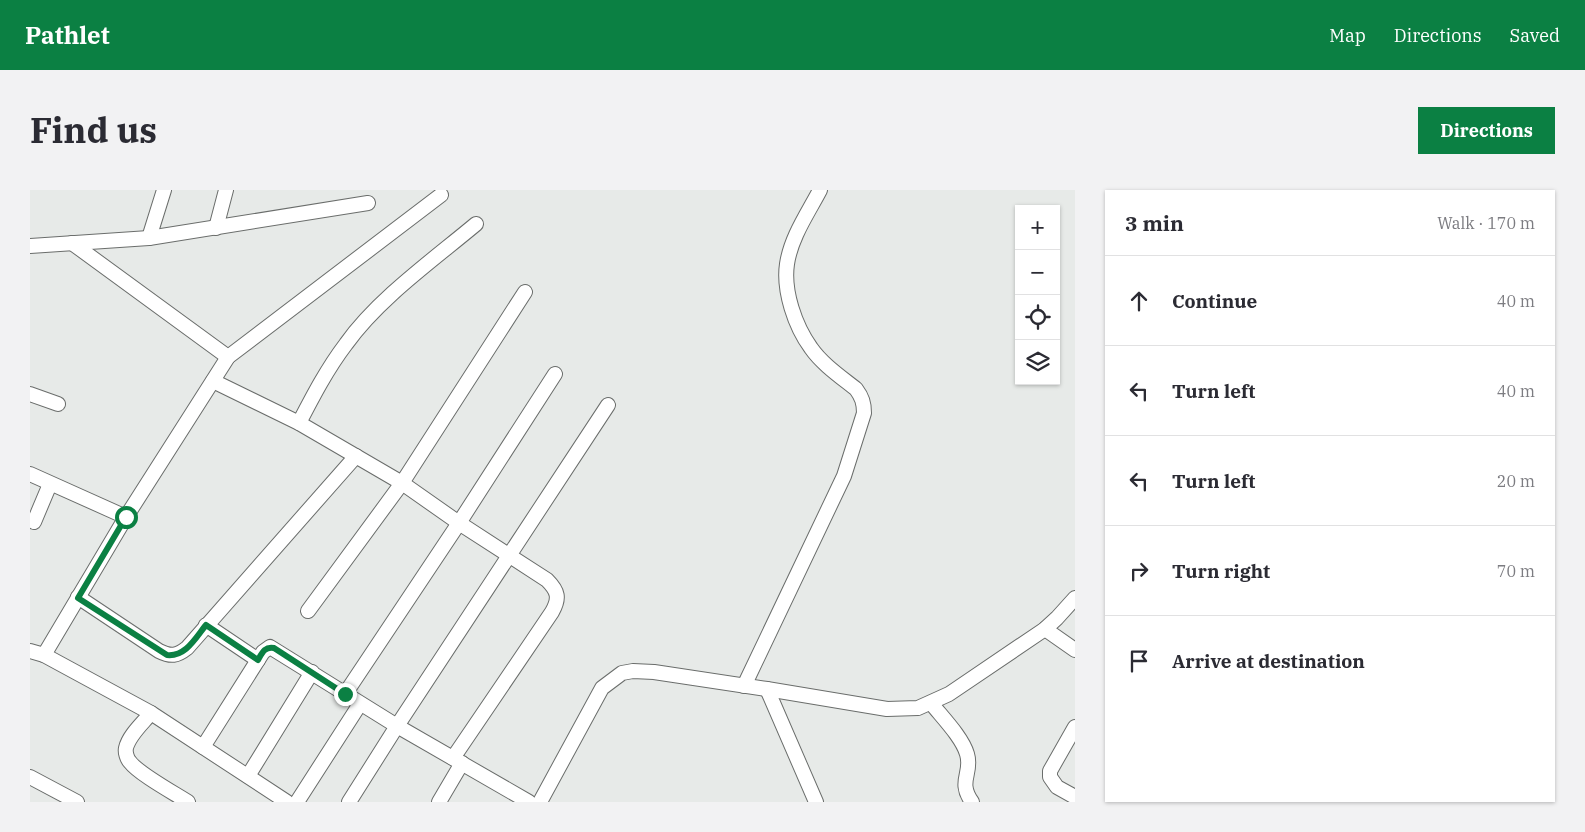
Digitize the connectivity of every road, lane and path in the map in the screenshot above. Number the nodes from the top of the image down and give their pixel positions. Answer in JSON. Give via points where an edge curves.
{"nodes":[{"id":1,"x":164,"y":190,"type":"edge"},
{"id":2,"x":226,"y":190,"type":"edge"},
{"id":3,"x":820,"y":190,"type":"edge"},
{"id":4,"x":441,"y":195,"type":"dead end"},
{"id":5,"x":368,"y":203,"type":"dead end"},
{"id":6,"x":476,"y":224,"type":"dead end"},
{"id":7,"x":216,"y":228,"type":"junction"},
{"id":8,"x":149,"y":238,"type":"junction"},
{"id":9,"x":72,"y":243,"type":"junction"},
{"id":10,"x":30,"y":246,"type":"edge"},
{"id":11,"x":525,"y":292,"type":"dead end"},
{"id":12,"x":228,"y":357,"type":"junction"},
{"id":13,"x":555,"y":374,"type":"dead end"},
{"id":14,"x":213,"y":381,"type":"junction"},
{"id":15,"x":30,"y":394,"type":"edge"},
{"id":16,"x":58,"y":404,"type":"dead end"},
{"id":17,"x":608,"y":405,"type":"dead end"},
{"id":18,"x":299,"y":424,"type":"junction"},
{"id":19,"x":356,"y":456,"type":"junction"},
{"id":20,"x":30,"y":474,"type":"edge"},
{"id":21,"x":402,"y":483,"type":"junction"},
{"id":22,"x":50,"y":484,"type":"junction"},
{"id":23,"x":126,"y":517,"type":"junction"},
{"id":24,"x":34,"y":522,"type":"dead end"},
{"id":25,"x":459,"y":524,"type":"junction"},
{"id":26,"x":509,"y":556,"type":"junction"},
{"id":27,"x":78,"y":598,"type":"junction"},
{"id":28,"x":1075,"y":598,"type":"edge"},
{"id":29,"x":308,"y":611,"type":"dead end"},
{"id":30,"x":206,"y":625,"type":"junction"},
{"id":31,"x":1045,"y":629,"type":"junction"},
{"id":32,"x":1075,"y":650,"type":"edge"},
{"id":33,"x":30,"y":651,"type":"edge"},
{"id":34,"x":44,"y":655,"type":"junction"},
{"id":35,"x":258,"y":660,"type":"junction"},
{"id":36,"x":312,"y":672,"type":"junction"},
{"id":37,"x":744,"y":686,"type":"junction"},
{"id":38,"x":767,"y":689,"type":"junction"},
{"id":39,"x":345,"y":694,"type":"junction"},
{"id":40,"x":931,"y":703,"type":"junction"},
{"id":41,"x":360,"y":704,"type":"junction"},
{"id":42,"x":151,"y":713,"type":"junction"},
{"id":43,"x":397,"y":726,"type":"junction"},
{"id":44,"x":1075,"y":727,"type":"edge"},
{"id":45,"x":203,"y":748,"type":"junction"},
{"id":46,"x":458,"y":761,"type":"junction"},
{"id":47,"x":248,"y":776,"type":"junction"},
{"id":48,"x":33,"y":782,"type":"edge"},
{"id":49,"x":62,"y":798,"type":"edge"},
{"id":50,"x":1075,"y":798,"type":"edge"},
{"id":51,"x":77,"y":802,"type":"edge"},
{"id":52,"x":188,"y":802,"type":"edge"},
{"id":53,"x":287,"y":802,"type":"edge"},
{"id":54,"x":297,"y":802,"type":"edge"},
{"id":55,"x":349,"y":802,"type":"edge"},
{"id":56,"x":439,"y":802,"type":"edge"},
{"id":57,"x":529,"y":802,"type":"edge"},
{"id":58,"x":540,"y":802,"type":"edge"},
{"id":59,"x":816,"y":802,"type":"edge"},
{"id":60,"x":972,"y":802,"type":"edge"}],
"edges":[{"from":1,"to":8,"type":"street"},
{"from":2,"to":7,"type":"street"},
{"from":3,"to":37,"type":"street","via":[[794,239],[787,264],[787,289],[811,348],[861,395],[864,413],[844,476]]},
{"from":4,"to":12,"type":"street"},
{"from":5,"to":7,"type":"street"},
{"from":6,"to":18,"type":"street","via":[[370,316],[346,343]]},
{"from":7,"to":8,"type":"street"},
{"from":8,"to":9,"type":"street"},
{"from":9,"to":10,"type":"street"},
{"from":9,"to":12,"type":"street"},
{"from":11,"to":21,"type":"street"},
{"from":12,"to":14,"type":"street"},
{"from":13,"to":25,"type":"street"},
{"from":14,"to":18,"type":"street"},
{"from":14,"to":23,"type":"street"},
{"from":15,"to":16,"type":"street"},
{"from":17,"to":26,"type":"street"},
{"from":18,"to":19,"type":"street"},
{"from":19,"to":21,"type":"street"},
{"from":19,"to":30,"type":"street"},
{"from":20,"to":22,"type":"street"},
{"from":21,"to":25,"type":"street"},
{"from":21,"to":29,"type":"street"},
{"from":22,"to":23,"type":"street"},
{"from":22,"to":24,"type":"street"},
{"from":23,"to":27,"type":"street"},
{"from":25,"to":26,"type":"street"},
{"from":25,"to":39,"type":"street"},
{"from":26,"to":43,"type":"street"},
{"from":26,"to":46,"type":"street","via":[[547,580],[556,591],[558,600]]},
{"from":27,"to":30,"type":"street","via":[[167,655],[183,652]]},
{"from":27,"to":34,"type":"street"},
{"from":28,"to":31,"type":"street"},
{"from":30,"to":35,"type":"street"},
{"from":31,"to":32,"type":"street"},
{"from":31,"to":40,"type":"street"},
{"from":33,"to":34,"type":"street"},
{"from":34,"to":42,"type":"street"},
{"from":35,"to":36,"type":"street","via":[[270,647]]},
{"from":35,"to":45,"type":"street"},
{"from":36,"to":39,"type":"street"},
{"from":36,"to":47,"type":"street"},
{"from":37,"to":38,"type":"street"},
{"from":37,"to":58,"type":"street","via":[[654,672],[622,673],[602,688]]},
{"from":38,"to":40,"type":"street","via":[[887,709],[918,708]]},
{"from":38,"to":59,"type":"street"},
{"from":39,"to":41,"type":"street"},
{"from":40,"to":60,"type":"street","via":[[963,744],[968,756],[965,787]]},
{"from":41,"to":43,"type":"street"},
{"from":41,"to":54,"type":"street"},
{"from":42,"to":45,"type":"street"},
{"from":42,"to":52,"type":"street","via":[[129,741],[126,749],[130,762]]},
{"from":43,"to":46,"type":"street"},
{"from":43,"to":55,"type":"street"},
{"from":44,"to":50,"type":"street","via":[[1050,771],[1050,777],[1057,787]]},
{"from":45,"to":47,"type":"street"},
{"from":46,"to":56,"type":"street"},
{"from":46,"to":57,"type":"street"},
{"from":47,"to":53,"type":"street"},
{"from":48,"to":49,"type":"street"},
{"from":49,"to":51,"type":"street"}]}
